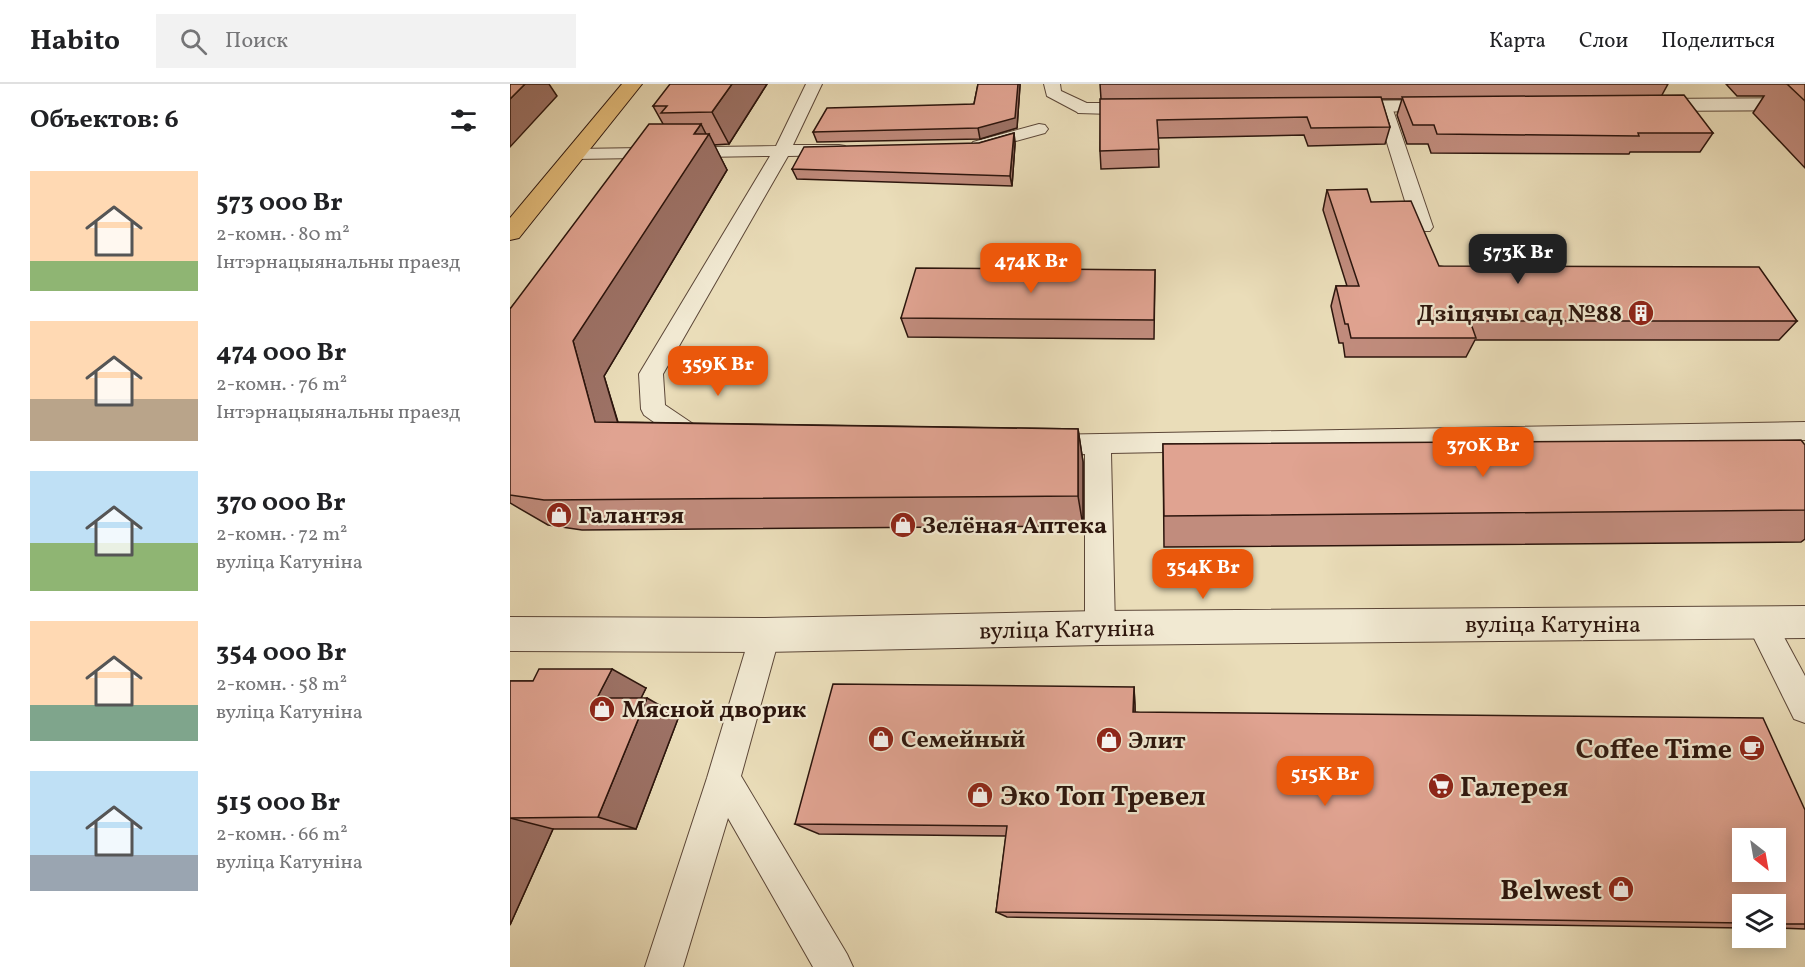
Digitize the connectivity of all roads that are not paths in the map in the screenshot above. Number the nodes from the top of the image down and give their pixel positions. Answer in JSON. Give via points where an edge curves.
{"nodes":[{"id":1,"x":632,"y":84,"type":"edge"},
{"id":2,"x":814,"y":84,"type":"edge"},
{"id":3,"x":1052,"y":84,"type":"edge"},
{"id":4,"x":1805,"y":104,"type":"edge"},
{"id":5,"x":1629,"y":105,"type":"edge"},
{"id":6,"x":1465,"y":106,"type":"edge"},
{"id":7,"x":1324,"y":107,"type":"edge"},
{"id":8,"x":1384,"y":107,"type":"junction"},
{"id":9,"x":1168,"y":108,"type":"edge"},
{"id":10,"x":1085,"y":109,"type":"joint"},
{"id":11,"x":1039,"y":129,"type":"dead end"},
{"id":12,"x":958,"y":147,"type":"edge"},
{"id":13,"x":852,"y":149,"type":"edge"},
{"id":14,"x":782,"y":151,"type":"junction"},
{"id":15,"x":575,"y":154,"type":"junction"},
{"id":16,"x":1423,"y":228,"type":"edge"},
{"id":17,"x":510,"y":233,"type":"edge"},
{"id":18,"x":1801,"y":436,"type":"edge"},
{"id":19,"x":725,"y":443,"type":"edge"},
{"id":20,"x":1017,"y":445,"type":"edge"},
{"id":21,"x":1098,"y":445,"type":"junction"},
{"id":22,"x":1761,"y":622,"type":"junction"},
{"id":23,"x":1805,"y":622,"type":"edge"},
{"id":24,"x":1100,"y":627,"type":"junction"},
{"id":25,"x":510,"y":634,"type":"edge"},
{"id":26,"x":765,"y":634,"type":"junction"},
{"id":27,"x":1805,"y":708,"type":"edge"},
{"id":28,"x":724,"y":778,"type":"junction"},
{"id":29,"x":664,"y":967,"type":"edge"},
{"id":30,"x":834,"y":967,"type":"edge"}],
"edges":[{"from":1,"to":15,"type":"main road"},
{"from":2,"to":14,"type":"lane"},
{"from":3,"to":10,"type":"lane","via":[[1053,93]]},
{"from":4,"to":5,"type":"street"},
{"from":6,"to":8,"type":"street"},
{"from":7,"to":8,"type":"street"},
{"from":8,"to":16,"type":"lane"},
{"from":9,"to":10,"type":"street"},
{"from":11,"to":12,"type":"lane","via":[[981,146]]},
{"from":13,"to":14,"type":"lane"},
{"from":14,"to":15,"type":"lane"},
{"from":14,"to":19,"type":"lane","via":[[651,374],[653,409],[702,443]]},
{"from":15,"to":17,"type":"main road"},
{"from":18,"to":21,"type":"lane"},
{"from":20,"to":21,"type":"lane"},
{"from":21,"to":24,"type":"lane"},
{"from":22,"to":23,"type":"street","name":"вуліца Катуніна"},
{"from":22,"to":24,"type":"street","name":"вуліца Катуніна"},
{"from":22,"to":27,"type":"lane"},
{"from":24,"to":26,"type":"street","name":"вуліца Катуніна"},
{"from":25,"to":26,"type":"street","name":"вуліца Катуніна"},
{"from":26,"to":28,"type":"lane"},
{"from":28,"to":29,"type":"lane"},
{"from":28,"to":30,"type":"lane"}]}
